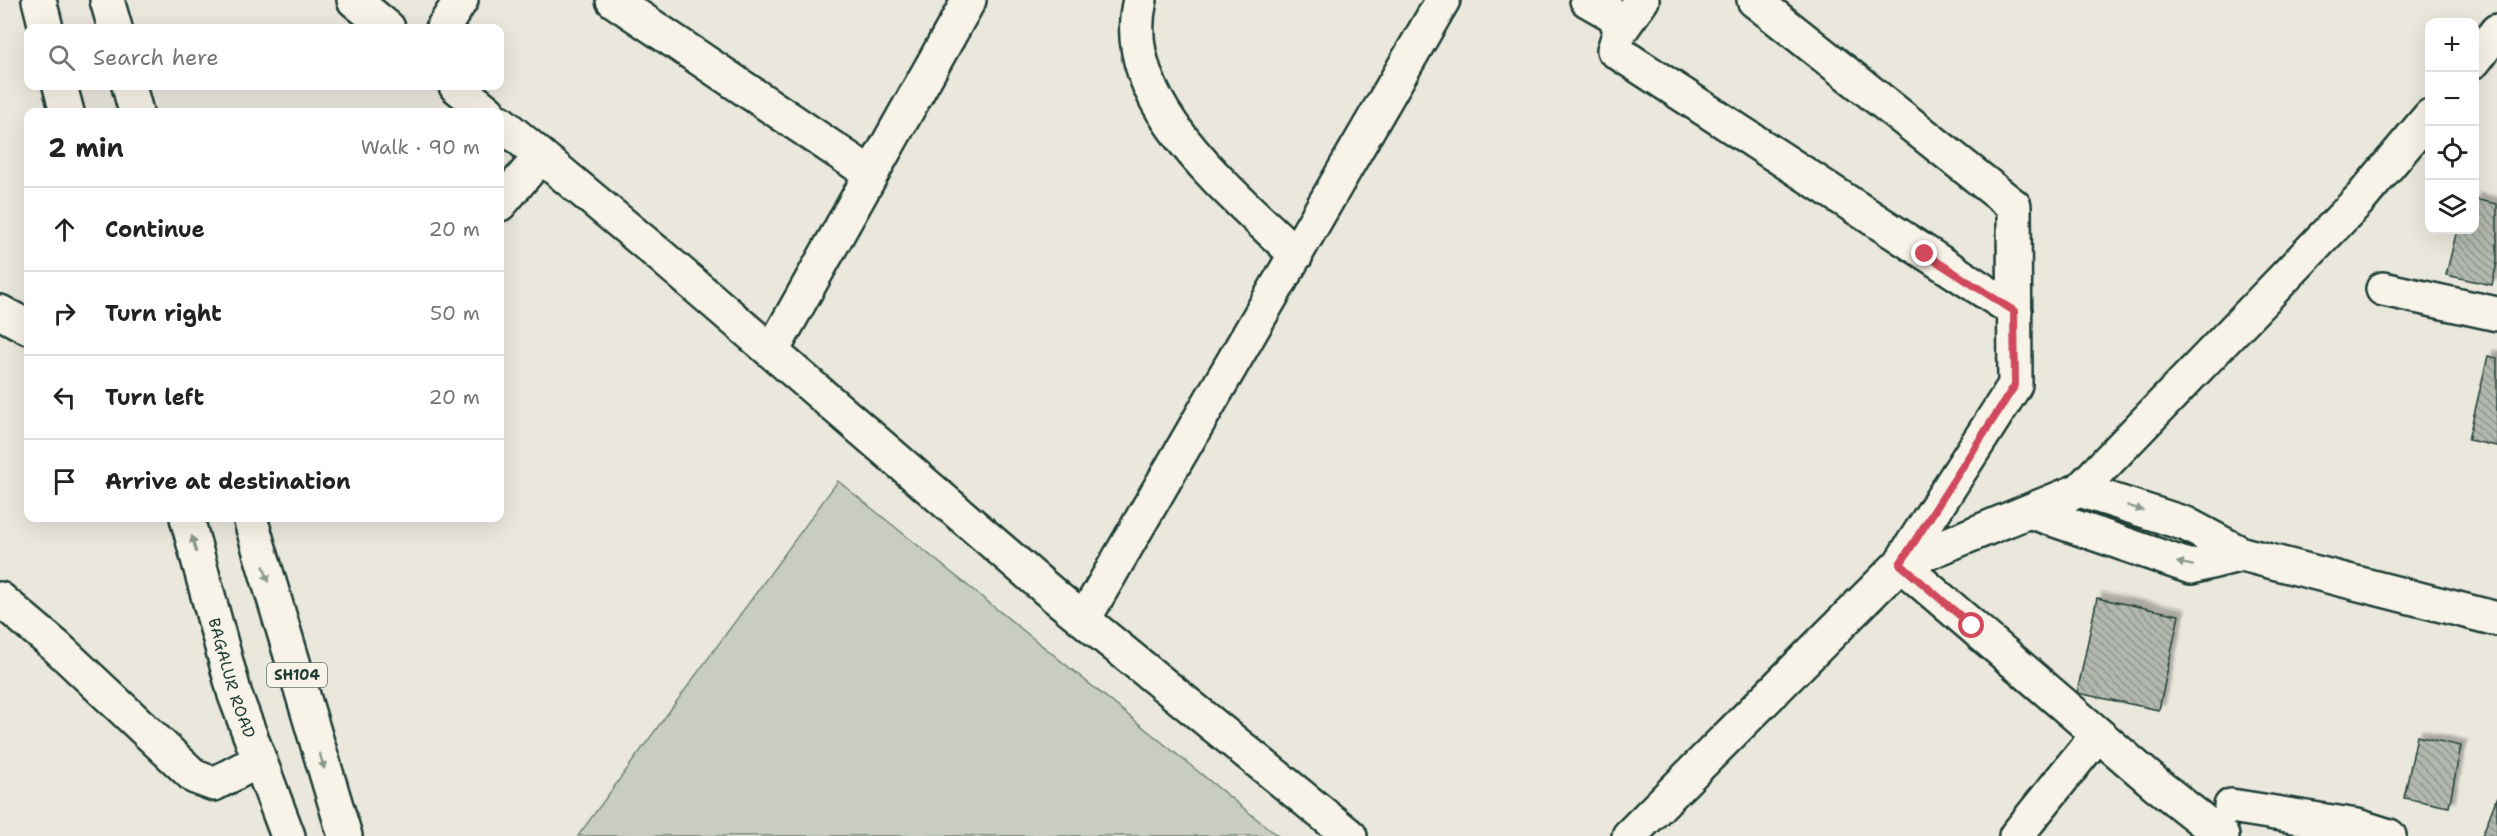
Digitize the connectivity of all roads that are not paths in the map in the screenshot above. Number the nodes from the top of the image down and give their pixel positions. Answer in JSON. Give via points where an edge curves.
{"nodes":[{"id":1,"x":39,"y":0,"type":"edge"},
{"id":2,"x":107,"y":0,"type":"edge"},
{"id":3,"x":354,"y":0,"type":"edge"},
{"id":4,"x":461,"y":0,"type":"edge"},
{"id":5,"x":613,"y":0,"type":"edge"},
{"id":6,"x":969,"y":0,"type":"edge"},
{"id":7,"x":1140,"y":0,"type":"edge"},
{"id":8,"x":1443,"y":0,"type":"edge"},
{"id":9,"x":1587,"y":0,"type":"edge"},
{"id":10,"x":1642,"y":0,"type":"edge"},
{"id":11,"x":1754,"y":0,"type":"edge"},
{"id":12,"x":45,"y":24,"type":"edge"},
{"id":13,"x":114,"y":24,"type":"edge"},
{"id":14,"x":383,"y":24,"type":"edge"},
{"id":15,"x":446,"y":24,"type":"edge"},
{"id":16,"x":1620,"y":31,"type":"junction"},
{"id":17,"x":2497,"y":31,"type":"edge"},
{"id":18,"x":2479,"y":56,"type":"edge"},
{"id":19,"x":61,"y":90,"type":"edge"},
{"id":20,"x":130,"y":90,"type":"edge"},
{"id":21,"x":461,"y":90,"type":"edge"},
{"id":22,"x":67,"y":108,"type":"edge"},
{"id":23,"x":135,"y":108,"type":"edge"},
{"id":24,"x":483,"y":108,"type":"edge"},
{"id":25,"x":2425,"y":122,"type":"edge"},
{"id":26,"x":504,"y":125,"type":"edge"},
{"id":27,"x":541,"y":156,"type":"junction"},
{"id":28,"x":871,"y":174,"type":"junction"},
{"id":29,"x":504,"y":199,"type":"edge"},
{"id":30,"x":1296,"y":255,"type":"junction"},
{"id":31,"x":2383,"y":289,"type":"dead end"},
{"id":32,"x":2014,"y":311,"type":"junction"},
{"id":33,"x":0,"y":312,"type":"edge"},
{"id":34,"x":2497,"y":315,"type":"edge"},
{"id":35,"x":24,"y":325,"type":"edge"},
{"id":36,"x":772,"y":351,"type":"junction"},
{"id":37,"x":2080,"y":490,"type":"junction"},
{"id":38,"x":2029,"y":511,"type":"junction"},
{"id":39,"x":188,"y":522,"type":"edge"},
{"id":40,"x":251,"y":522,"type":"edge"},
{"id":41,"x":2242,"y":554,"type":"junction"},
{"id":42,"x":1900,"y":564,"type":"junction"},
{"id":43,"x":0,"y":598,"type":"edge"},
{"id":44,"x":1084,"y":620,"type":"junction"},
{"id":45,"x":2497,"y":620,"type":"edge"},
{"id":46,"x":2098,"y":734,"type":"junction"},
{"id":47,"x":258,"y":761,"type":"junction"},
{"id":48,"x":2217,"y":826,"type":"edge"},
{"id":49,"x":288,"y":836,"type":"edge"},
{"id":50,"x":345,"y":836,"type":"edge"},
{"id":51,"x":1350,"y":836,"type":"edge"},
{"id":52,"x":1629,"y":836,"type":"edge"},
{"id":53,"x":2016,"y":836,"type":"edge"},
{"id":54,"x":2389,"y":836,"type":"edge"}],
"edges":[{"from":1,"to":12,"type":"street"},
{"from":2,"to":13,"type":"street"},
{"from":3,"to":14,"type":"street"},
{"from":4,"to":15,"type":"street"},
{"from":5,"to":28,"type":"street"},
{"from":6,"to":28,"type":"street"},
{"from":7,"to":30,"type":"street","via":[[1137,45],[1147,82],[1176,133]]},
{"from":8,"to":30,"type":"street"},
{"from":9,"to":16,"type":"street","via":[[1615,16]]},
{"from":10,"to":16,"type":"street"},
{"from":11,"to":32,"type":"street","via":[[2014,206]]},
{"from":16,"to":32,"type":"street","via":[[1614,50]]},
{"from":17,"to":18,"type":"street"},
{"from":19,"to":22,"type":"street"},
{"from":20,"to":23,"type":"street"},
{"from":21,"to":24,"type":"street"},
{"from":25,"to":37,"type":"street","via":[[2361,198]]},
{"from":26,"to":27,"type":"street"},
{"from":27,"to":29,"type":"street"},
{"from":27,"to":36,"type":"street"},
{"from":28,"to":36,"type":"street"},
{"from":30,"to":44,"type":"street"},
{"from":31,"to":34,"type":"street"},
{"from":32,"to":42,"type":"street","via":[[2015,385]]},
{"from":33,"to":35,"type":"street"},
{"from":36,"to":44,"type":"street"},
{"from":37,"to":38,"type":"street"},
{"from":37,"to":41,"type":"street","one_way":true,"via":[[2186,524]]},
{"from":41,"to":38,"type":"street","one_way":true,"via":[[2191,567]]},
{"from":38,"to":42,"type":"street"},
{"from":47,"to":39,"type":"street","name":"BAGALUR ROAD","one_way":true,"via":[[235,696]]},
{"from":40,"to":50,"type":"street","number":"SH104","one_way":true},
{"from":41,"to":45,"type":"street"},
{"from":42,"to":46,"type":"street"},
{"from":42,"to":52,"type":"street"},
{"from":43,"to":47,"type":"street","via":[[195,777],[214,784]]},
{"from":44,"to":51,"type":"street"},
{"from":46,"to":48,"type":"street"},
{"from":46,"to":53,"type":"street"},
{"from":47,"to":49,"type":"street","name":"BAGALUR ROAD"},
{"from":48,"to":54,"type":"street","via":[[2357,826]]}]}
